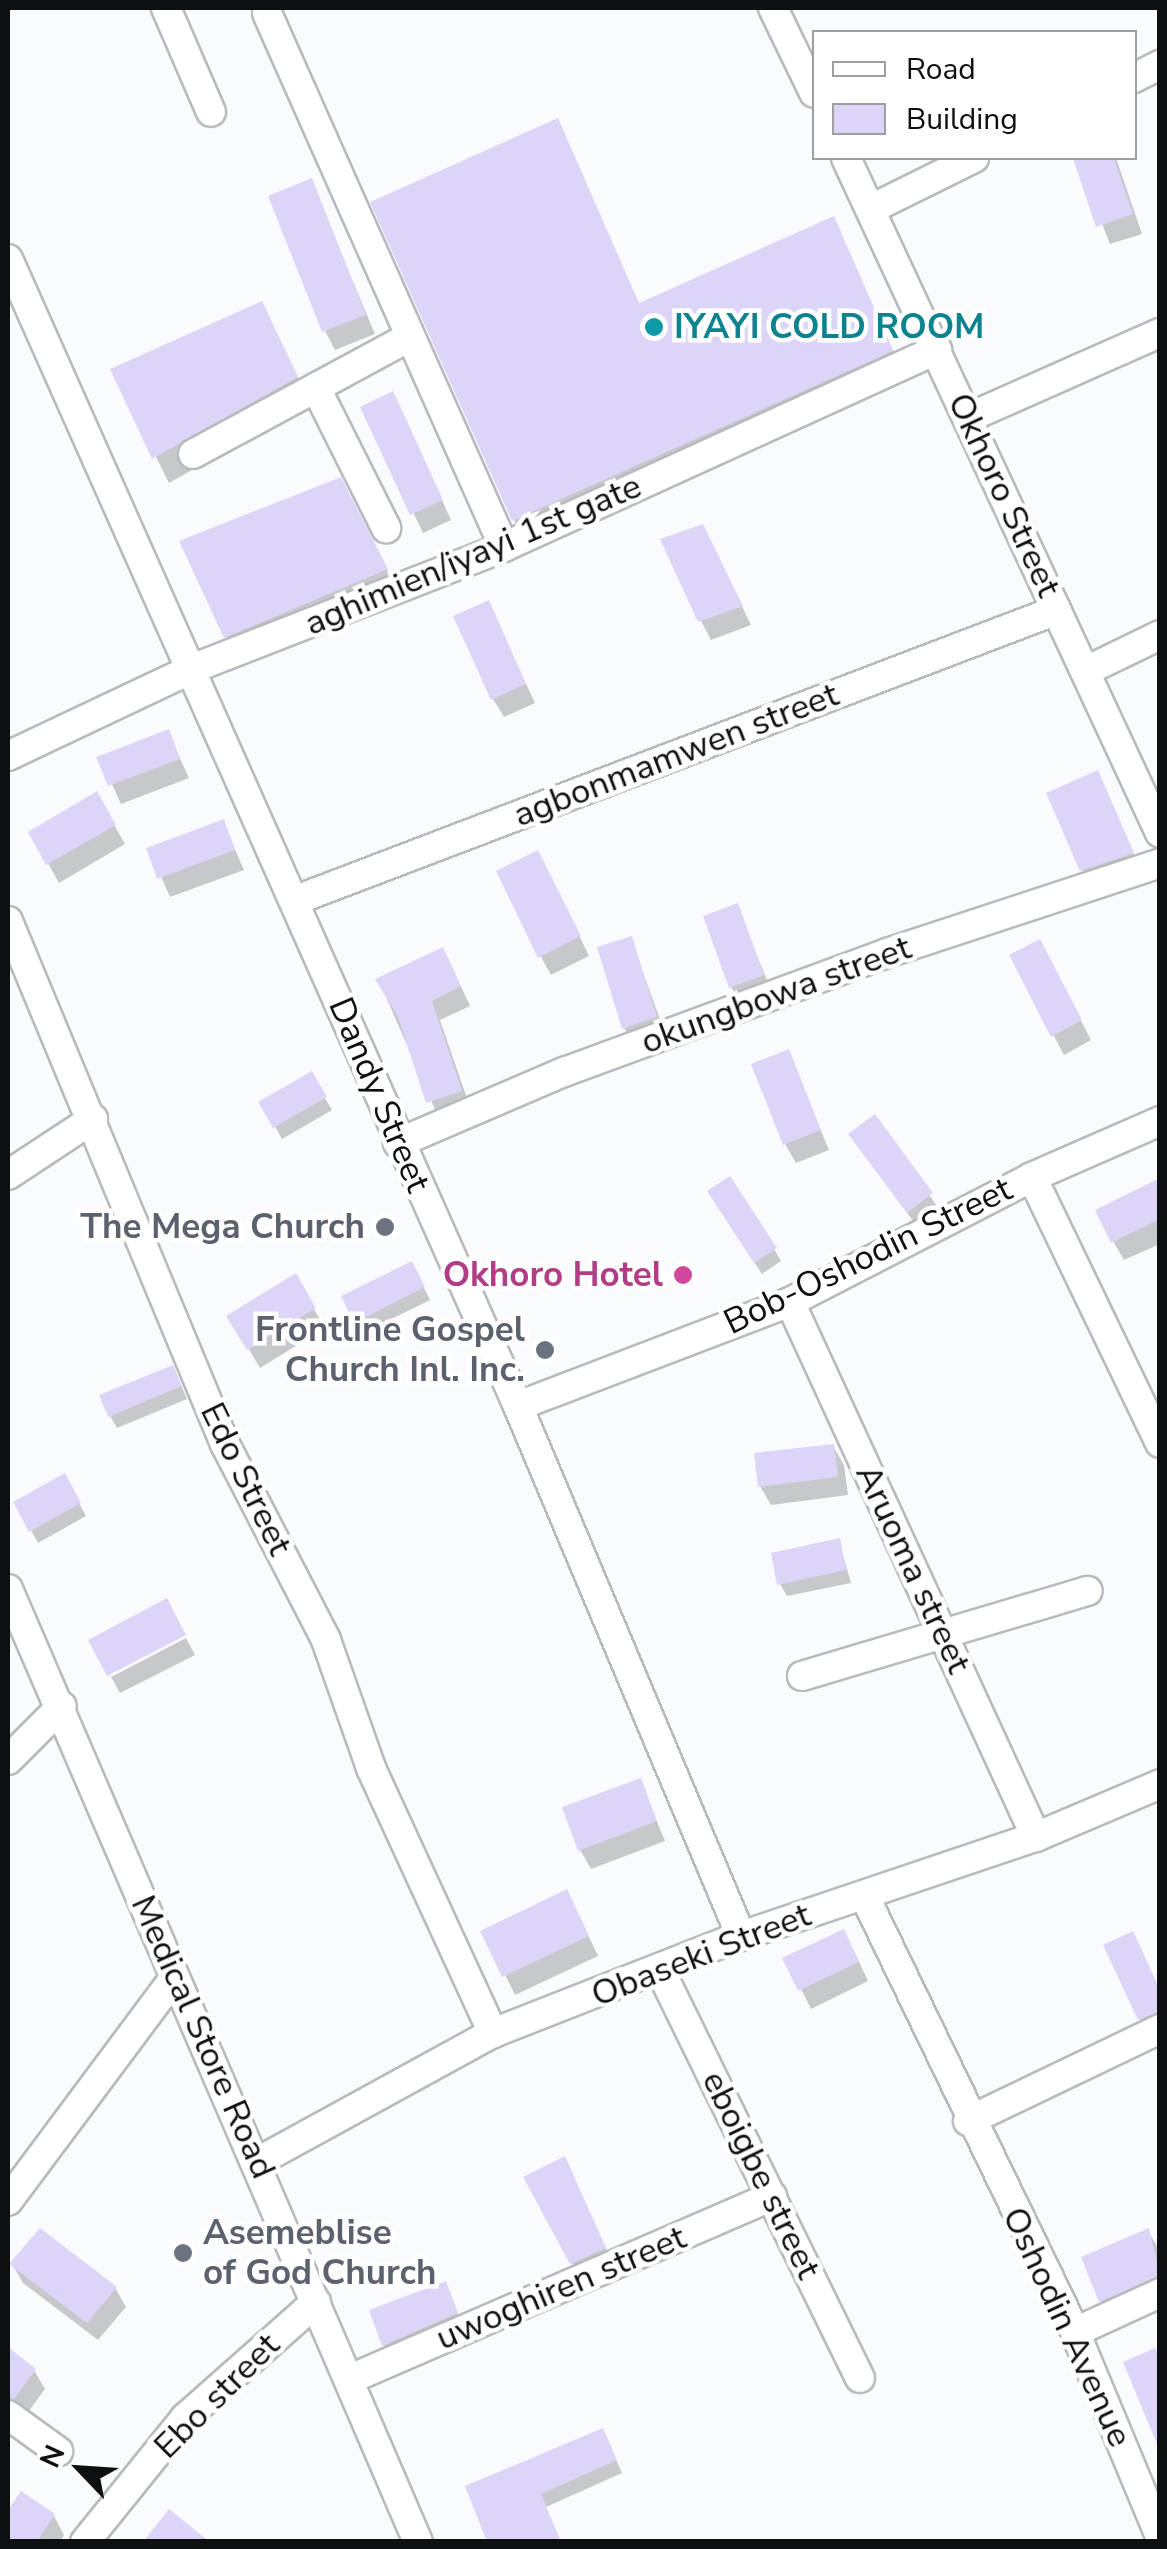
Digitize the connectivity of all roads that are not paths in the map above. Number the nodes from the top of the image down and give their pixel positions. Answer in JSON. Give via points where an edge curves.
{"nodes":[{"id":1,"x":166,"y":8,"type":"edge"},
{"id":2,"x":773,"y":8,"type":"edge"},
{"id":3,"x":267,"y":13,"type":"dead end"},
{"id":4,"x":1160,"y":66,"type":"edge"},
{"id":5,"x":1137,"y":77,"type":"edge"},
{"id":6,"x":812,"y":89,"type":"edge"},
{"id":7,"x":210,"y":112,"type":"dead end"},
{"id":8,"x":847,"y":160,"type":"edge"},
{"id":9,"x":970,"y":160,"type":"edge"},
{"id":10,"x":871,"y":209,"type":"junction"},
{"id":11,"x":8,"y":259,"type":"edge"},
{"id":12,"x":1160,"y":333,"type":"edge"},
{"id":13,"x":410,"y":336,"type":"junction"},
{"id":14,"x":937,"y":350,"type":"junction"},
{"id":15,"x":316,"y":388,"type":"junction"},
{"id":16,"x":970,"y":417,"type":"junction"},
{"id":17,"x":194,"y":454,"type":"dead end"},
{"id":18,"x":386,"y":528,"type":"dead end"},
{"id":19,"x":504,"y":547,"type":"junction"},
{"id":20,"x":1057,"y":610,"type":"junction"},
{"id":21,"x":1160,"y":635,"type":"edge"},
{"id":22,"x":194,"y":668,"type":"junction"},
{"id":23,"x":1086,"y":671,"type":"junction"},
{"id":24,"x":8,"y":756,"type":"edge"},
{"id":25,"x":1160,"y":833,"type":"edge"},
{"id":26,"x":1160,"y":863,"type":"edge"},
{"id":27,"x":296,"y":900,"type":"junction"},
{"id":28,"x":8,"y":921,"type":"edge"},
{"id":29,"x":93,"y":1120,"type":"junction"},
{"id":30,"x":1160,"y":1121,"type":"edge"},
{"id":31,"x":398,"y":1143,"type":"junction"},
{"id":32,"x":8,"y":1175,"type":"edge"},
{"id":33,"x":1032,"y":1176,"type":"junction"},
{"id":34,"x":790,"y":1302,"type":"junction"},
{"id":35,"x":518,"y":1406,"type":"junction"},
{"id":36,"x":1160,"y":1442,"type":"edge"},
{"id":37,"x":8,"y":1589,"type":"edge"},
{"id":38,"x":1088,"y":1591,"type":"dead end"},
{"id":39,"x":943,"y":1635,"type":"junction"},
{"id":40,"x":802,"y":1676,"type":"dead end"},
{"id":41,"x":62,"y":1706,"type":"junction"},
{"id":42,"x":8,"y":1760,"type":"edge"},
{"id":43,"x":1160,"y":1784,"type":"edge"},
{"id":44,"x":1036,"y":1837,"type":"junction"},
{"id":45,"x":864,"y":1895,"type":"junction"},
{"id":46,"x":741,"y":1936,"type":"junction"},
{"id":47,"x":661,"y":1972,"type":"junction"},
{"id":48,"x":175,"y":1977,"type":"junction"},
{"id":49,"x":1160,"y":2030,"type":"edge"},
{"id":50,"x":493,"y":2033,"type":"junction"},
{"id":51,"x":968,"y":2120,"type":"junction"},
{"id":52,"x":259,"y":2160,"type":"junction"},
{"id":53,"x":772,"y":2196,"type":"junction"},
{"id":54,"x":8,"y":2201,"type":"edge"},
{"id":55,"x":1160,"y":2293,"type":"edge"},
{"id":56,"x":316,"y":2302,"type":"junction"},
{"id":57,"x":1075,"y":2332,"type":"junction"},
{"id":58,"x":860,"y":2378,"type":"dead end"},
{"id":59,"x":350,"y":2379,"type":"junction"},
{"id":60,"x":8,"y":2415,"type":"edge"},
{"id":61,"x":58,"y":2451,"type":"dead end"},
{"id":62,"x":1160,"y":2536,"type":"edge"},
{"id":63,"x":85,"y":2542,"type":"edge"},
{"id":64,"x":418,"y":2542,"type":"edge"}],
"edges":[{"from":1,"to":7,"type":"street"},
{"from":2,"to":6,"type":"street"},
{"from":3,"to":13,"type":"street"},
{"from":4,"to":5,"type":"street"},
{"from":8,"to":10,"type":"street","name":"Okhoro Street"},
{"from":9,"to":10,"type":"street"},
{"from":10,"to":14,"type":"street","name":"Okhoro Street"},
{"from":11,"to":22,"type":"street","name":"Dandy Street"},
{"from":12,"to":16,"type":"street"},
{"from":13,"to":15,"type":"street"},
{"from":13,"to":19,"type":"street"},
{"from":14,"to":16,"type":"street","name":"Okhoro Street"},
{"from":14,"to":19,"type":"street","name":"aghimien/iyayi 1st gate"},
{"from":15,"to":17,"type":"street"},
{"from":15,"to":18,"type":"street"},
{"from":16,"to":20,"type":"street","name":"Okhoro Street"},
{"from":19,"to":22,"type":"street","name":"aghimien/iyayi 1st gate"},
{"from":20,"to":23,"type":"street","name":"Okhoro Street"},
{"from":20,"to":27,"type":"street","name":"agbonmamwen street"},
{"from":21,"to":23,"type":"street"},
{"from":22,"to":24,"type":"street","name":"aghimien/iyayi 1st gate"},
{"from":22,"to":27,"type":"street","name":"Dandy Street"},
{"from":23,"to":25,"type":"street","name":"Okhoro Street"},
{"from":26,"to":31,"type":"street","name":"okungbowa street","via":[[887,952],[564,1072]]},
{"from":27,"to":31,"type":"street","name":"Dandy Street"},
{"from":28,"to":29,"type":"street","name":"Edo Street"},
{"from":29,"to":32,"type":"street"},
{"from":29,"to":50,"type":"street","name":"Edo Street","via":[[225,1444],[326,1640],[370,1768]]},
{"from":30,"to":33,"type":"street","name":"Bob-Oshodin Street"},
{"from":31,"to":35,"type":"street","name":"Dandy Street"},
{"from":33,"to":34,"type":"street","name":"Bob-Oshodin Street"},
{"from":33,"to":36,"type":"street"},
{"from":34,"to":35,"type":"street","name":"Bob-Oshodin Street"},
{"from":34,"to":39,"type":"street","name":"Aruoma street"},
{"from":35,"to":46,"type":"street","name":"Dandy Street"},
{"from":37,"to":41,"type":"street","name":"Medical Store Road"},
{"from":38,"to":39,"type":"street"},
{"from":39,"to":40,"type":"street"},
{"from":39,"to":44,"type":"street","name":"Aruoma street"},
{"from":41,"to":42,"type":"street"},
{"from":41,"to":48,"type":"street","name":"Medical Store Road"},
{"from":43,"to":44,"type":"street","name":"Obaseki Street"},
{"from":44,"to":45,"type":"street","name":"Obaseki Street"},
{"from":45,"to":46,"type":"street","name":"Obaseki Street"},
{"from":45,"to":51,"type":"street","name":"Oshodin Avenue"},
{"from":46,"to":47,"type":"street","name":"Obaseki Street"},
{"from":47,"to":50,"type":"street","name":"Obaseki Street"},
{"from":47,"to":53,"type":"street","name":"eboigbe street"},
{"from":48,"to":52,"type":"street","name":"Medical Store Road"},
{"from":48,"to":54,"type":"street"},
{"from":49,"to":51,"type":"street"},
{"from":50,"to":52,"type":"street","name":"Obaseki Street"},
{"from":51,"to":57,"type":"street","name":"Oshodin Avenue"},
{"from":52,"to":56,"type":"street","name":"Medical Store Road"},
{"from":53,"to":58,"type":"street","name":"eboigbe street"},
{"from":53,"to":59,"type":"street","name":"uwoghiren street"},
{"from":55,"to":57,"type":"street"},
{"from":56,"to":59,"type":"street","name":"Medical Store Road"},
{"from":56,"to":63,"type":"street","name":"Ebo street","via":[[184,2418]]},
{"from":57,"to":62,"type":"street","name":"Oshodin Avenue"},
{"from":59,"to":64,"type":"street","name":"Medical Store Road"},
{"from":60,"to":61,"type":"street"}]}
